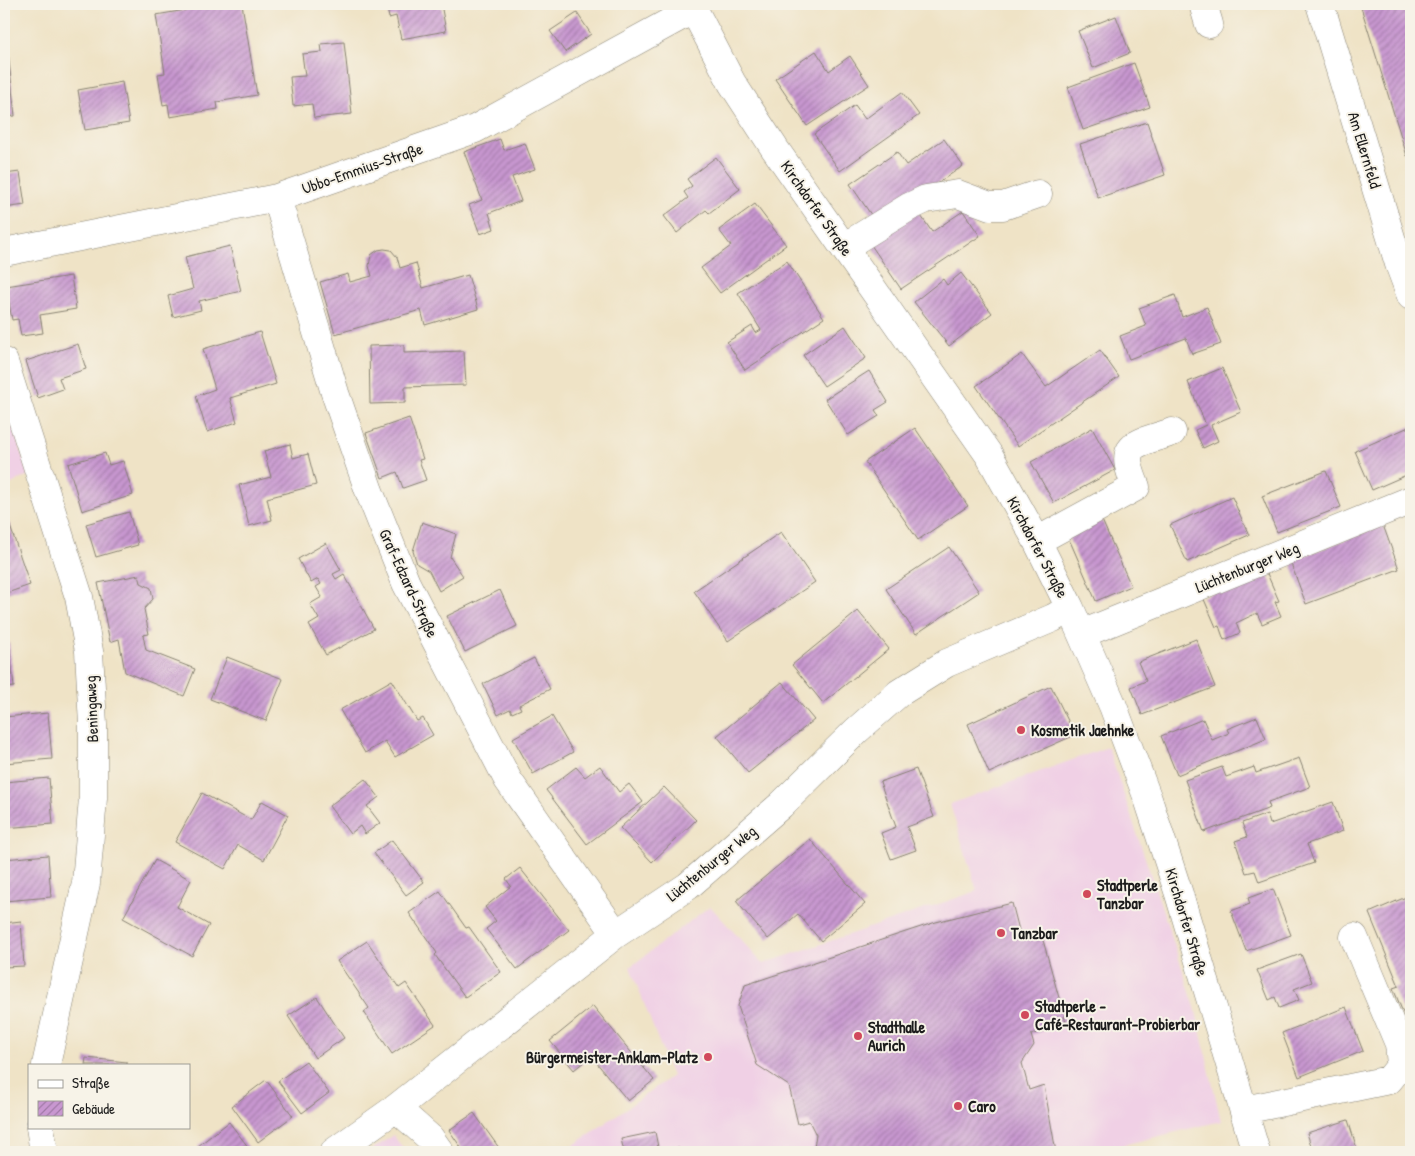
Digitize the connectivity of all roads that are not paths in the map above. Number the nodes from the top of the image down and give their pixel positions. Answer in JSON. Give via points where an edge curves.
{"nodes":[{"id":1,"x":1320,"y":4,"type":"edge"},
{"id":2,"x":692,"y":6,"type":"edge"},
{"id":3,"x":1038,"y":194,"type":"dead end"},
{"id":4,"x":277,"y":198,"type":"junction"},
{"id":5,"x":844,"y":247,"type":"junction"},
{"id":6,"x":4,"y":252,"type":"edge"},
{"id":7,"x":1411,"y":296,"type":"edge"},
{"id":8,"x":4,"y":362,"type":"edge"},
{"id":9,"x":1172,"y":432,"type":"dead end"},
{"id":10,"x":1411,"y":500,"type":"edge"},
{"id":11,"x":1036,"y":541,"type":"junction"},
{"id":12,"x":1070,"y":608,"type":"junction"},
{"id":13,"x":1082,"y":634,"type":"junction"},
{"id":14,"x":616,"y":934,"type":"junction"},
{"id":15,"x":1354,"y":937,"type":"dead end"},
{"id":16,"x":46,"y":1064,"type":"edge"},
{"id":17,"x":396,"y":1108,"type":"junction"},
{"id":18,"x":1244,"y":1110,"type":"junction"},
{"id":19,"x":40,"y":1128,"type":"edge"},
{"id":20,"x":44,"y":1152,"type":"edge"},
{"id":21,"x":334,"y":1152,"type":"edge"},
{"id":22,"x":440,"y":1152,"type":"edge"},
{"id":23,"x":1256,"y":1152,"type":"edge"}],
"edges":[{"from":1,"to":7,"type":"street","name":"Am Ellernfeld"},
{"from":2,"to":4,"type":"street","name":"Ubbo-Emmius-Straße","via":[[475,129]]},
{"from":2,"to":5,"type":"street","name":"Kirchdorfer Straße","via":[[732,83]]},
{"from":3,"to":5,"type":"street","via":[[1003,206],[990,206],[958,194],[926,199]]},
{"from":4,"to":6,"type":"street","name":"Ubbo-Emmius-Straße"},
{"from":4,"to":14,"type":"street","name":"Graf-Edzard-Straße","via":[[335,393],[406,583],[508,780]]},
{"from":5,"to":11,"type":"street","name":"Kirchdorfer Straße","via":[[988,455]]},
{"from":8,"to":16,"type":"street","name":"Beningaweg","via":[[79,597],[89,651],[93,798],[86,883]]},
{"from":9,"to":11,"type":"street","via":[[1132,446],[1128,452],[1129,468],[1136,487]]},
{"from":10,"to":13,"type":"street","name":"Lüchtenburger Weg"},
{"from":11,"to":12,"type":"street","name":"Kirchdorfer Straße"},
{"from":12,"to":13,"type":"street","name":"Kirchdorfer Straße"},
{"from":12,"to":14,"type":"street","name":"Lüchtenburger Weg","via":[[948,663],[899,693],[781,805],[688,886]]},
{"from":13,"to":18,"type":"street","name":"Kirchdorfer Straße","via":[[1148,799]]},
{"from":14,"to":17,"type":"street","name":"Lüchtenburger Weg"},
{"from":15,"to":18,"type":"street","via":[[1399,1044],[1401,1065],[1389,1080]]},
{"from":17,"to":21,"type":"street","name":"Lüchtenburger Weg"},
{"from":17,"to":22,"type":"street","via":[[430,1138]]},
{"from":18,"to":23,"type":"street","name":"Kirchdorfer Straße"},
{"from":19,"to":20,"type":"street"}]}
